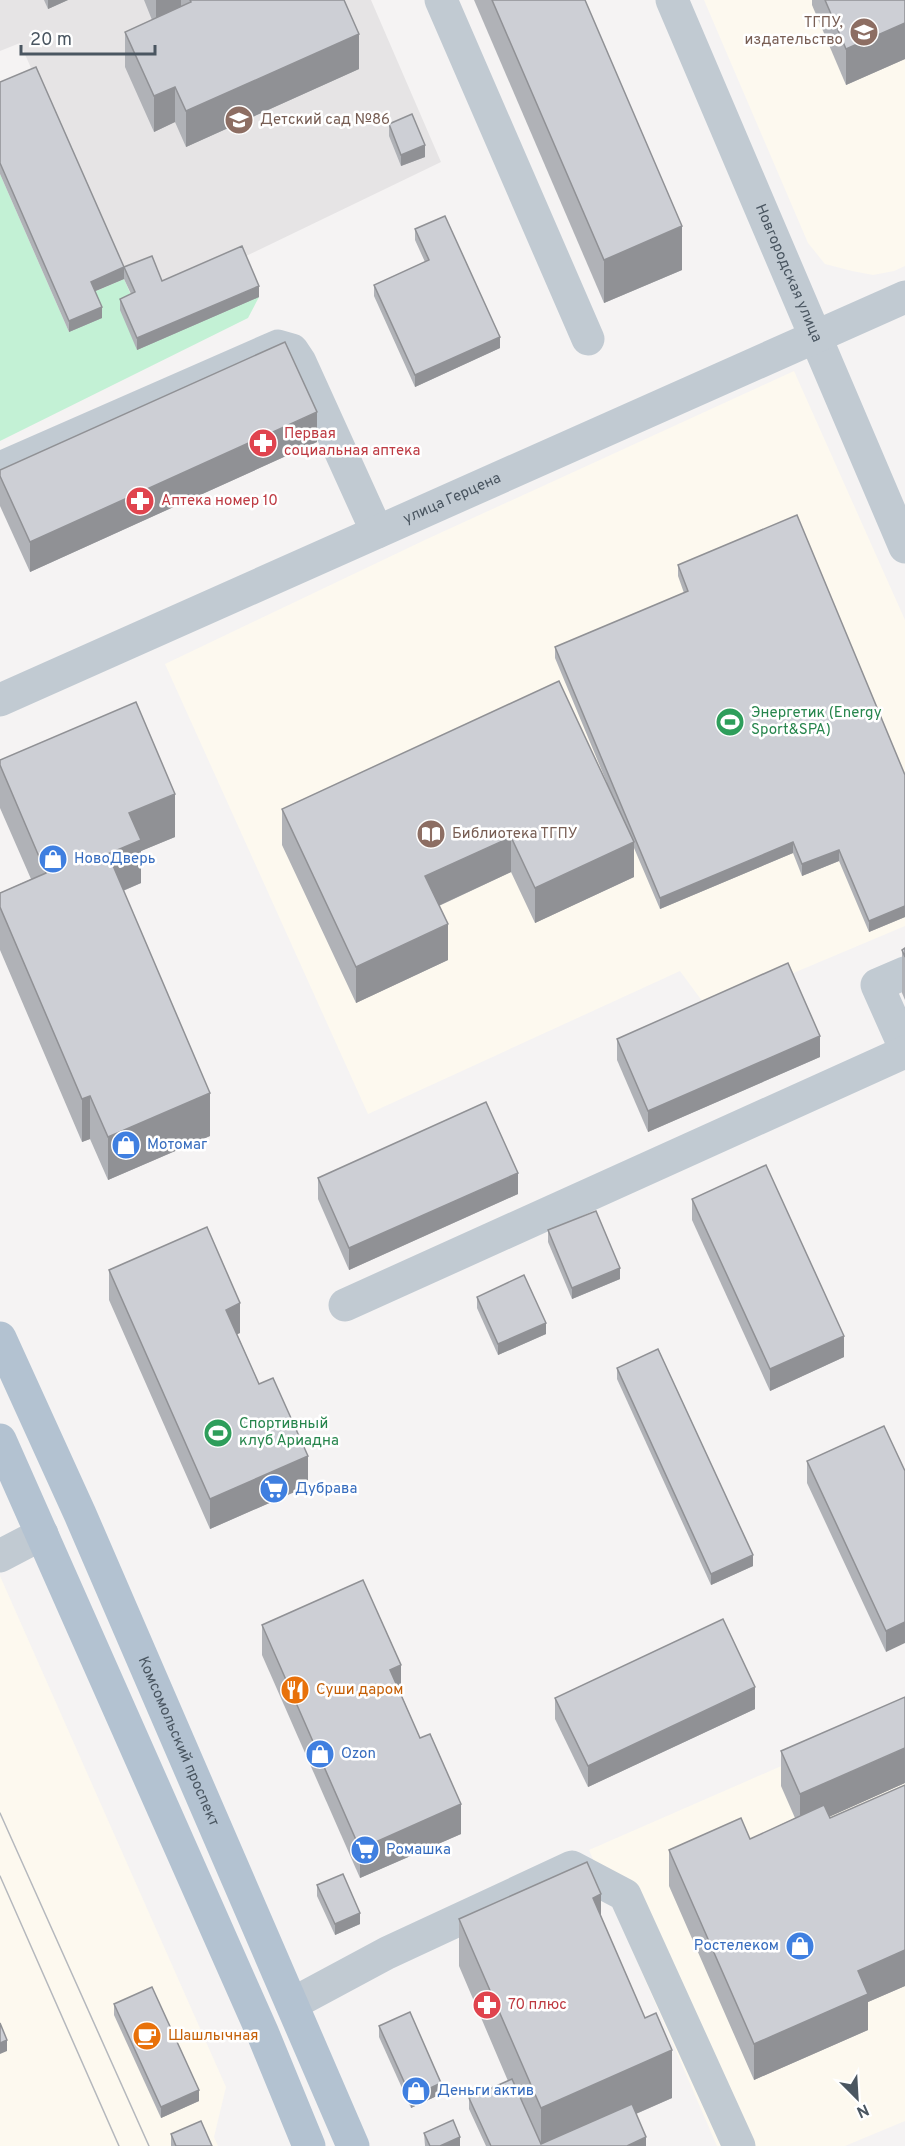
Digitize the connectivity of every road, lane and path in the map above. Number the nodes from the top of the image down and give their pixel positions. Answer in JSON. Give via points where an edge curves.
{"nodes":[{"id":1,"x":441,"y":0,"type":"edge"},
{"id":2,"x":672,"y":0,"type":"edge"},
{"id":3,"x":905,"y":297,"type":"edge"},
{"id":4,"x":815,"y":337,"type":"junction"},
{"id":5,"x":588,"y":339,"type":"dead end"},
{"id":6,"x":0,"y":468,"type":"edge"},
{"id":7,"x":377,"y":532,"type":"junction"},
{"id":8,"x":905,"y":548,"type":"edge"},
{"id":9,"x":0,"y":700,"type":"edge"},
{"id":10,"x":905,"y":973,"type":"edge"},
{"id":11,"x":905,"y":1050,"type":"edge"},
{"id":12,"x":345,"y":1305,"type":"dead end"},
{"id":13,"x":0,"y":1338,"type":"edge"},
{"id":14,"x":0,"y":1440,"type":"edge"},
{"id":15,"x":42,"y":1534,"type":"junction"},
{"id":16,"x":0,"y":1556,"type":"edge"},
{"id":17,"x":292,"y":2004,"type":"junction"},
{"id":18,"x":309,"y":2146,"type":"edge"},
{"id":19,"x":353,"y":2146,"type":"edge"},
{"id":20,"x":739,"y":2146,"type":"edge"}],
"edges":[{"from":1,"to":5,"type":"street"},
{"from":2,"to":4,"type":"street","name":"Новгородская улица"},
{"from":3,"to":4,"type":"street","name":"улица Герцена"},
{"from":4,"to":7,"type":"street","name":"улица Герцена"},
{"from":4,"to":8,"type":"street","name":"Новгородская улица"},
{"from":6,"to":7,"type":"street","via":[[278,346],[292,350],[300,362]]},
{"from":7,"to":9,"type":"street","name":"улица Герцена"},
{"from":10,"to":11,"type":"street","via":[[878,985]]},
{"from":11,"to":12,"type":"street"},
{"from":13,"to":17,"type":"main road","name":"Комсомольский проспект"},
{"from":14,"to":15,"type":"main road"},
{"from":15,"to":16,"type":"street"},
{"from":15,"to":18,"type":"main road"},
{"from":17,"to":19,"type":"main road","name":"Комсомольский проспект"},
{"from":17,"to":20,"type":"street","via":[[387,1953],[572,1867],[625,1895]]}]}
